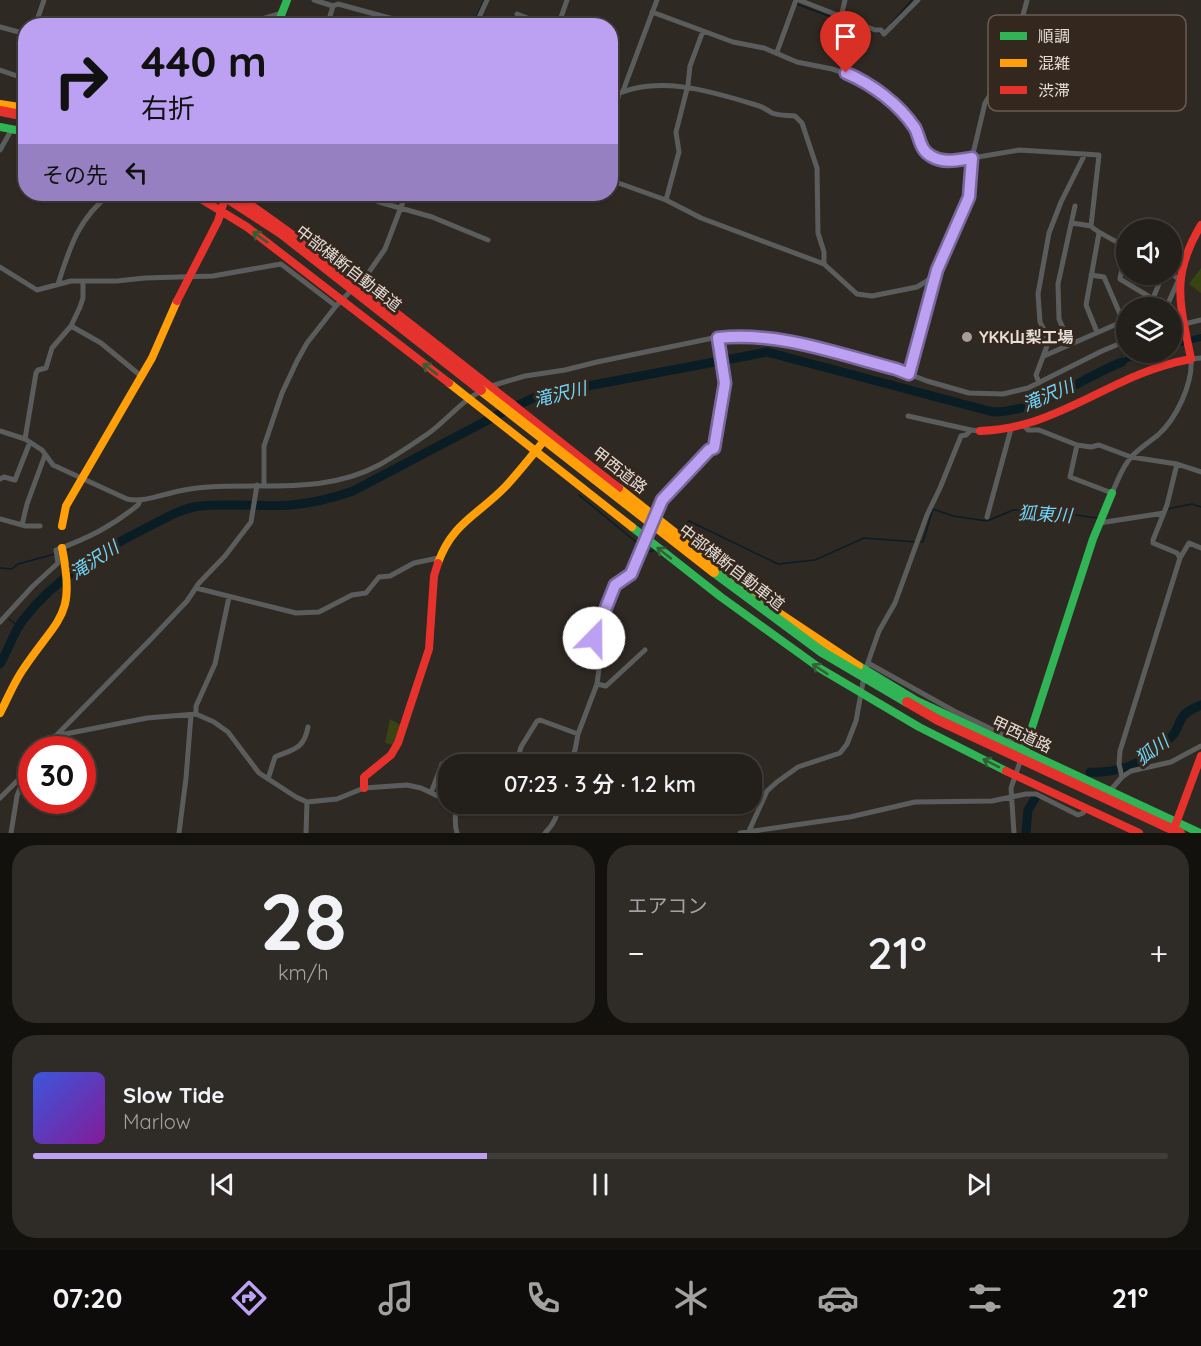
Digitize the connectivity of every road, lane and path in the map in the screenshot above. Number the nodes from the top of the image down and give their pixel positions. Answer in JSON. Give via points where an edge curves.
{"nodes":[{"id":1,"x":44,"y":0,"type":"edge"},
{"id":2,"x":287,"y":0,"type":"edge"},
{"id":3,"x":314,"y":0,"type":"edge"},
{"id":4,"x":488,"y":0,"type":"edge"},
{"id":5,"x":657,"y":0,"type":"edge"},
{"id":6,"x":845,"y":0,"type":"edge"},
{"id":7,"x":918,"y":0,"type":"edge"},
{"id":8,"x":1027,"y":0,"type":"edge"},
{"id":9,"x":565,"y":1,"type":"edge"},
{"id":10,"x":796,"y":1,"type":"edge"},
{"id":11,"x":337,"y":3,"type":"edge"},
{"id":12,"x":652,"y":12,"type":"junction"},
{"id":13,"x":282,"y":13,"type":"junction"},
{"id":14,"x":517,"y":14,"type":"dead end"},
{"id":15,"x":1023,"y":15,"type":"edge"},
{"id":16,"x":841,"y":17,"type":"junction"},
{"id":17,"x":38,"y":18,"type":"edge"},
{"id":18,"x":265,"y":18,"type":"edge"},
{"id":19,"x":280,"y":18,"type":"edge"},
{"id":20,"x":330,"y":18,"type":"edge"},
{"id":21,"x":390,"y":18,"type":"edge"},
{"id":22,"x":479,"y":18,"type":"edge"},
{"id":23,"x":527,"y":18,"type":"edge"},
{"id":24,"x":560,"y":18,"type":"edge"},
{"id":25,"x":0,"y":27,"type":"edge"},
{"id":26,"x":703,"y":31,"type":"junction"},
{"id":27,"x":18,"y":32,"type":"edge"},
{"id":28,"x":777,"y":52,"type":"junction"},
{"id":29,"x":0,"y":70,"type":"edge"},
{"id":30,"x":18,"y":76,"type":"edge"},
{"id":31,"x":687,"y":89,"type":"junction"},
{"id":32,"x":621,"y":92,"type":"junction"},
{"id":33,"x":618,"y":94,"type":"edge"},
{"id":34,"x":988,"y":98,"type":"edge"},
{"id":35,"x":618,"y":101,"type":"edge"},
{"id":36,"x":0,"y":104,"type":"edge"},
{"id":37,"x":18,"y":107,"type":"edge"},
{"id":38,"x":18,"y":109,"type":"edge"},
{"id":39,"x":0,"y":111,"type":"edge"},
{"id":40,"x":18,"y":114,"type":"edge"},
{"id":41,"x":5,"y":128,"type":"edge"},
{"id":42,"x":0,"y":150,"type":"edge"},
{"id":43,"x":1085,"y":154,"type":"junction"},
{"id":44,"x":972,"y":158,"type":"junction"},
{"id":45,"x":618,"y":183,"type":"edge"},
{"id":46,"x":666,"y":200,"type":"junction"},
{"id":47,"x":101,"y":201,"type":"edge"},
{"id":48,"x":205,"y":201,"type":"edge"},
{"id":49,"x":245,"y":201,"type":"edge"},
{"id":50,"x":379,"y":201,"type":"edge"},
{"id":51,"x":403,"y":201,"type":"edge"},
{"id":52,"x":225,"y":203,"type":"edge"},
{"id":53,"x":1075,"y":206,"type":"dead end"},
{"id":54,"x":400,"y":208,"type":"junction"},
{"id":55,"x":1072,"y":223,"type":"junction"},
{"id":56,"x":1201,"y":225,"type":"edge"},
{"id":57,"x":1091,"y":226,"type":"junction"},
{"id":58,"x":1099,"y":233,"type":"junction"},
{"id":59,"x":488,"y":240,"type":"dead end"},
{"id":60,"x":1116,"y":241,"type":"edge"},
{"id":61,"x":1182,"y":261,"type":"edge"},
{"id":62,"x":824,"y":264,"type":"junction"},
{"id":63,"x":0,"y":267,"type":"edge"},
{"id":64,"x":937,"y":270,"type":"junction"},
{"id":65,"x":1091,"y":275,"type":"junction"},
{"id":66,"x":189,"y":276,"type":"junction"},
{"id":67,"x":82,"y":281,"type":"junction"},
{"id":68,"x":358,"y":283,"type":"junction"},
{"id":69,"x":58,"y":284,"type":"junction"},
{"id":70,"x":1130,"y":285,"type":"edge"},
{"id":71,"x":1177,"y":285,"type":"edge"},
{"id":72,"x":1150,"y":297,"type":"edge"},
{"id":73,"x":1116,"y":302,"type":"edge"},
{"id":74,"x":339,"y":303,"type":"junction"},
{"id":75,"x":1201,"y":320,"type":"edge"},
{"id":76,"x":1116,"y":325,"type":"edge"},
{"id":77,"x":1183,"y":325,"type":"junction"},
{"id":78,"x":71,"y":326,"type":"junction"},
{"id":79,"x":1097,"y":332,"type":"junction"},
{"id":80,"x":718,"y":340,"type":"junction"},
{"id":81,"x":1070,"y":344,"type":"junction"},
{"id":82,"x":1116,"y":345,"type":"edge"},
{"id":83,"x":1044,"y":356,"type":"junction"},
{"id":84,"x":1194,"y":357,"type":"edge"},
{"id":85,"x":909,"y":374,"type":"junction"},
{"id":86,"x":141,"y":376,"type":"junction"},
{"id":87,"x":1039,"y":382,"type":"junction"},
{"id":88,"x":489,"y":387,"type":"junction"},
{"id":89,"x":472,"y":402,"type":"junction"},
{"id":90,"x":908,"y":416,"type":"dead end"},
{"id":91,"x":1024,"y":426,"type":"junction"},
{"id":92,"x":1011,"y":429,"type":"junction"},
{"id":93,"x":975,"y":430,"type":"junction"},
{"id":94,"x":0,"y":431,"type":"edge"},
{"id":95,"x":550,"y":434,"type":"junction"},
{"id":96,"x":27,"y":441,"type":"junction"},
{"id":97,"x":1077,"y":445,"type":"junction"},
{"id":98,"x":535,"y":451,"type":"junction"},
{"id":99,"x":45,"y":455,"type":"junction"},
{"id":100,"x":1131,"y":457,"type":"junction"},
{"id":101,"x":1177,"y":464,"type":"junction"},
{"id":102,"x":1201,"y":472,"type":"edge"},
{"id":103,"x":0,"y":479,"type":"edge"},
{"id":104,"x":82,"y":480,"type":"junction"},
{"id":105,"x":257,"y":486,"type":"junction"},
{"id":106,"x":264,"y":486,"type":"junction"},
{"id":107,"x":1112,"y":493,"type":"junction"},
{"id":108,"x":140,"y":501,"type":"junction"},
{"id":109,"x":1164,"y":513,"type":"junction"},
{"id":110,"x":654,"y":516,"type":"junction"},
{"id":111,"x":987,"y":517,"type":"dead end"},
{"id":112,"x":0,"y":519,"type":"edge"},
{"id":113,"x":1100,"y":520,"type":"junction"},
{"id":114,"x":22,"y":525,"type":"junction"},
{"id":115,"x":40,"y":526,"type":"dead end"},
{"id":116,"x":62,"y":526,"type":"dead end"},
{"id":117,"x":646,"y":541,"type":"junction"},
{"id":118,"x":62,"y":548,"type":"junction"},
{"id":119,"x":1201,"y":548,"type":"edge"},
{"id":120,"x":438,"y":558,"type":"junction"},
{"id":121,"x":1180,"y":558,"type":"junction"},
{"id":122,"x":196,"y":588,"type":"junction"},
{"id":123,"x":229,"y":597,"type":"junction"},
{"id":124,"x":0,"y":622,"type":"edge"},
{"id":125,"x":645,"y":650,"type":"dead end"},
{"id":126,"x":867,"y":667,"type":"junction"},
{"id":127,"x":597,"y":684,"type":"junction"},
{"id":128,"x":860,"y":694,"type":"junction"},
{"id":129,"x":0,"y":713,"type":"edge"},
{"id":130,"x":194,"y":714,"type":"junction"},
{"id":131,"x":308,"y":727,"type":"dead end"},
{"id":132,"x":578,"y":734,"type":"junction"},
{"id":133,"x":55,"y":736,"type":"joint"},
{"id":134,"x":1201,"y":746,"type":"edge"},
{"id":135,"x":1024,"y":749,"type":"junction"},
{"id":136,"x":519,"y":754,"type":"edge"},
{"id":137,"x":573,"y":754,"type":"edge"},
{"id":138,"x":1201,"y":756,"type":"edge"},
{"id":139,"x":438,"y":775,"type":"edge"},
{"id":140,"x":1016,"y":776,"type":"junction"},
{"id":141,"x":1122,"y":777,"type":"junction"},
{"id":142,"x":268,"y":779,"type":"junction"},
{"id":143,"x":18,"y":780,"type":"edge"},
{"id":144,"x":364,"y":788,"type":"junction"},
{"id":145,"x":1109,"y":792,"type":"junction"},
{"id":146,"x":431,"y":793,"type":"junction"},
{"id":147,"x":18,"y":794,"type":"edge"},
{"id":148,"x":438,"y":796,"type":"edge"},
{"id":149,"x":1011,"y":797,"type":"junction"},
{"id":150,"x":0,"y":798,"type":"edge"},
{"id":151,"x":307,"y":802,"type":"junction"},
{"id":152,"x":1086,"y":808,"type":"junction"},
{"id":153,"x":456,"y":814,"type":"edge"},
{"id":154,"x":557,"y":814,"type":"edge"},
{"id":155,"x":1175,"y":830,"type":"edge"},
{"id":156,"x":749,"y":831,"type":"junction"},
{"id":157,"x":11,"y":833,"type":"edge"},
{"id":158,"x":179,"y":833,"type":"edge"},
{"id":159,"x":306,"y":833,"type":"edge"},
{"id":160,"x":457,"y":833,"type":"edge"},
{"id":161,"x":545,"y":833,"type":"edge"},
{"id":162,"x":740,"y":833,"type":"edge"},
{"id":163,"x":1014,"y":833,"type":"edge"},
{"id":164,"x":1139,"y":833,"type":"edge"},
{"id":165,"x":1200,"y":833,"type":"edge"}],
"edges":[{"from":1,"to":17,"type":"street"},
{"from":2,"to":13,"type":"main road"},
{"from":3,"to":11,"type":"street"},
{"from":4,"to":22,"type":"street"},
{"from":5,"to":12,"type":"street"},
{"from":6,"to":16,"type":"street"},
{"from":7,"to":16,"type":"street","via":[[886,34]]},
{"from":8,"to":15,"type":"street"},
{"from":9,"to":24,"type":"street"},
{"from":10,"to":16,"type":"street"},
{"from":10,"to":28,"type":"street"},
{"from":11,"to":20,"type":"street"},
{"from":11,"to":21,"type":"street"},
{"from":12,"to":26,"type":"street"},
{"from":12,"to":32,"type":"street"},
{"from":13,"to":18,"type":"street"},
{"from":13,"to":19,"type":"main road"},
{"from":14,"to":23,"type":"street"},
{"from":25,"to":27,"type":"street"},
{"from":26,"to":28,"type":"street"},
{"from":26,"to":31,"type":"street","via":[[690,66]]},
{"from":28,"to":44,"type":"street","via":[[796,62],[846,73],[868,84],[914,126],[923,149],[932,157],[948,162]]},
{"from":29,"to":30,"type":"street"},
{"from":31,"to":32,"type":"street","via":[[665,86]]},
{"from":31,"to":46,"type":"street","via":[[677,125],[679,152]]},
{"from":31,"to":62,"type":"street","via":[[726,96],[800,119],[817,168],[818,233]]},
{"from":32,"to":33,"type":"street"},
{"from":32,"to":35,"type":"street"},
{"from":34,"to":44,"type":"street"},
{"from":36,"to":37,"type":"main road"},
{"from":38,"to":39,"type":"main road","bridge":true},
{"from":40,"to":41,"type":"street"},
{"from":41,"to":42,"type":"street"},
{"from":43,"to":44,"type":"street","via":[[1018,150]]},
{"from":43,"to":57,"type":"street","via":[[1100,155]]},
{"from":43,"to":83,"type":"street","via":[[1049,233],[1038,294],[1040,322],[1046,334]]},
{"from":44,"to":64,"type":"street","via":[[969,197]]},
{"from":45,"to":46,"type":"street"},
{"from":46,"to":62,"type":"street","via":[[701,218]]},
{"from":47,"to":69,"type":"street","via":[[80,226]]},
{"from":48,"to":52,"type":"main road"},
{"from":49,"to":68,"type":"main road","name":"甲西道路"},
{"from":50,"to":54,"type":"street"},
{"from":51,"to":54,"type":"street"},
{"from":52,"to":66,"type":"main road"},
{"from":74,"to":52,"type":"main road","one_way":true},
{"from":52,"to":155,"type":"main road","name":"中部横断自動車道","bridge":true,"via":[[281,234],[813,646],[938,720]]},
{"from":53,"to":55,"type":"street"},
{"from":54,"to":59,"type":"street"},
{"from":54,"to":68,"type":"street","via":[[385,249]]},
{"from":55,"to":57,"type":"street"},
{"from":55,"to":81,"type":"street","via":[[1058,284],[1059,319]]},
{"from":56,"to":61,"type":"main road"},
{"from":57,"to":58,"type":"street"},
{"from":58,"to":60,"type":"street"},
{"from":58,"to":65,"type":"street"},
{"from":62,"to":64,"type":"street","via":[[863,296],[917,287]]},
{"from":63,"to":69,"type":"street","via":[[37,290]]},
{"from":64,"to":85,"type":"street"},
{"from":65,"to":73,"type":"street","via":[[1104,277]]},
{"from":65,"to":79,"type":"street","via":[[1086,305]]},
{"from":66,"to":67,"type":"street"},
{"from":66,"to":74,"type":"street","via":[[213,276],[281,264]]},
{"from":66,"to":86,"type":"main road"},
{"from":67,"to":69,"type":"street"},
{"from":67,"to":78,"type":"street","via":[[83,298]]},
{"from":68,"to":74,"type":"street"},
{"from":68,"to":88,"type":"main road","name":"甲西道路"},
{"from":70,"to":72,"type":"street"},
{"from":71,"to":77,"type":"main road"},
{"from":89,"to":74,"type":"main road","one_way":true},
{"from":74,"to":106,"type":"street","via":[[307,343],[282,393],[264,446]]},
{"from":75,"to":77,"type":"street"},
{"from":76,"to":79,"type":"street"},
{"from":77,"to":84,"type":"main road"},
{"from":78,"to":86,"type":"street","via":[[101,343]]},
{"from":78,"to":96,"type":"street","via":[[52,348],[48,364],[36,373]]},
{"from":79,"to":81,"type":"street"},
{"from":80,"to":85,"type":"street","via":[[738,335],[762,336]]},
{"from":80,"to":88,"type":"street","via":[[525,376]]},
{"from":80,"to":110,"type":"street","via":[[725,383],[714,448],[662,500]]},
{"from":81,"to":83,"type":"street"},
{"from":82,"to":87,"type":"street"},
{"from":83,"to":87,"type":"street","via":[[1036,375]]},
{"from":84,"to":91,"type":"main road","via":[[1140,372]]},
{"from":84,"to":100,"type":"street","via":[[1190,378],[1174,412],[1158,434]]},
{"from":85,"to":87,"type":"street","via":[[979,394],[1009,393]]},
{"from":86,"to":104,"type":"main road"},
{"from":88,"to":89,"type":"street"},
{"from":88,"to":95,"type":"main road","name":"甲西道路"},
{"from":89,"to":98,"type":"main road"},
{"from":89,"to":106,"type":"street","via":[[429,433],[359,474],[330,483]]},
{"from":90,"to":93,"type":"street"},
{"from":91,"to":92,"type":"main road"},
{"from":91,"to":97,"type":"street"},
{"from":92,"to":93,"type":"main road"},
{"from":92,"to":111,"type":"street"},
{"from":93,"to":126,"type":"street","via":[[961,436]]},
{"from":94,"to":96,"type":"street"},
{"from":95,"to":98,"type":"main road"},
{"from":95,"to":110,"type":"main road","name":"甲西道路"},
{"from":96,"to":99,"type":"street"},
{"from":96,"to":103,"type":"street","via":[[15,480]]},
{"from":97,"to":100,"type":"street","via":[[1099,445]]},
{"from":97,"to":107,"type":"street","via":[[1070,477]]},
{"from":98,"to":117,"type":"main road"},
{"from":98,"to":120,"type":"main road","via":[[504,488],[456,529]]},
{"from":99,"to":104,"type":"street","via":[[53,465]]},
{"from":99,"to":114,"type":"street"},
{"from":100,"to":101,"type":"street"},
{"from":100,"to":107,"type":"street"},
{"from":101,"to":102,"type":"street"},
{"from":101,"to":109,"type":"street"},
{"from":104,"to":108,"type":"street"},
{"from":104,"to":116,"type":"main road","via":[[66,506]]},
{"from":105,"to":106,"type":"street"},
{"from":105,"to":108,"type":"street","via":[[195,488]]},
{"from":105,"to":122,"type":"street","via":[[248,527]]},
{"from":107,"to":113,"type":"main road"},
{"from":108,"to":118,"type":"street","via":[[114,524]]},
{"from":109,"to":113,"type":"street"},
{"from":109,"to":121,"type":"street","via":[[1153,543]]},
{"from":110,"to":117,"type":"street"},
{"from":110,"to":126,"type":"main road","name":"甲西道路","via":[[763,602]]},
{"from":112,"to":114,"type":"street"},
{"from":113,"to":135,"type":"main road"},
{"from":114,"to":115,"type":"street"},
{"from":117,"to":127,"type":"street","via":[[631,574],[615,585],[595,634]]},
{"from":128,"to":117,"type":"main road","one_way":true,"via":[[785,645]]},
{"from":118,"to":124,"type":"street","via":[[56,550],[58,563]]},
{"from":118,"to":129,"type":"main road","via":[[68,571],[67,603],[59,622],[16,680]]},
{"from":119,"to":121,"type":"street","via":[[1189,543]]},
{"from":120,"to":123,"type":"street","via":[[379,577],[366,593],[352,595],[319,612],[296,613]]},
{"from":120,"to":144,"type":"main road","via":[[431,640],[425,664],[394,751],[366,774]]},
{"from":121,"to":141,"type":"street","via":[[1120,751]]},
{"from":122,"to":123,"type":"street"},
{"from":122,"to":133,"type":"street"},
{"from":123,"to":130,"type":"street","via":[[218,655]]},
{"from":125,"to":127,"type":"street","via":[[606,686]]},
{"from":126,"to":128,"type":"street"},
{"from":126,"to":135,"type":"main road","name":"甲西道路","via":[[917,701]]},
{"from":127,"to":132,"type":"street"},
{"from":140,"to":128,"type":"main road","one_way":true},
{"from":128,"to":156,"type":"street","via":[[856,721],[844,749],[834,757],[793,770],[777,782],[766,792]]},
{"from":130,"to":133,"type":"street","via":[[147,718]]},
{"from":130,"to":142,"type":"street","via":[[228,732]]},
{"from":130,"to":158,"type":"street"},
{"from":131,"to":142,"type":"street","via":[[302,744],[275,757]]},
{"from":132,"to":136,"type":"street","via":[[537,721]]},
{"from":132,"to":137,"type":"street"},
{"from":134,"to":141,"type":"street","via":[[1171,762],[1131,771]]},
{"from":135,"to":140,"type":"street"},
{"from":135,"to":145,"type":"main road","name":"甲西道路"},
{"from":138,"to":155,"type":"main road"},
{"from":139,"to":146,"type":"street"},
{"from":140,"to":149,"type":"street"},
{"from":140,"to":152,"type":"main road"},
{"from":141,"to":145,"type":"street"},
{"from":142,"to":151,"type":"street"},
{"from":143,"to":150,"type":"street"},
{"from":144,"to":146,"type":"street","via":[[407,784]]},
{"from":144,"to":151,"type":"street","via":[[337,799]]},
{"from":145,"to":155,"type":"main road","name":"甲西道路","via":[[1147,809]]},
{"from":146,"to":148,"type":"street"},
{"from":147,"to":157,"type":"street"},
{"from":149,"to":152,"type":"street","via":[[1036,794],[1078,815]]},
{"from":149,"to":156,"type":"street","via":[[992,801],[915,802]]},
{"from":149,"to":163,"type":"street"},
{"from":151,"to":159,"type":"street"},
{"from":152,"to":164,"type":"main road"},
{"from":153,"to":160,"type":"street"},
{"from":154,"to":161,"type":"street"},
{"from":155,"to":165,"type":"main road"},
{"from":156,"to":162,"type":"street"}]}
